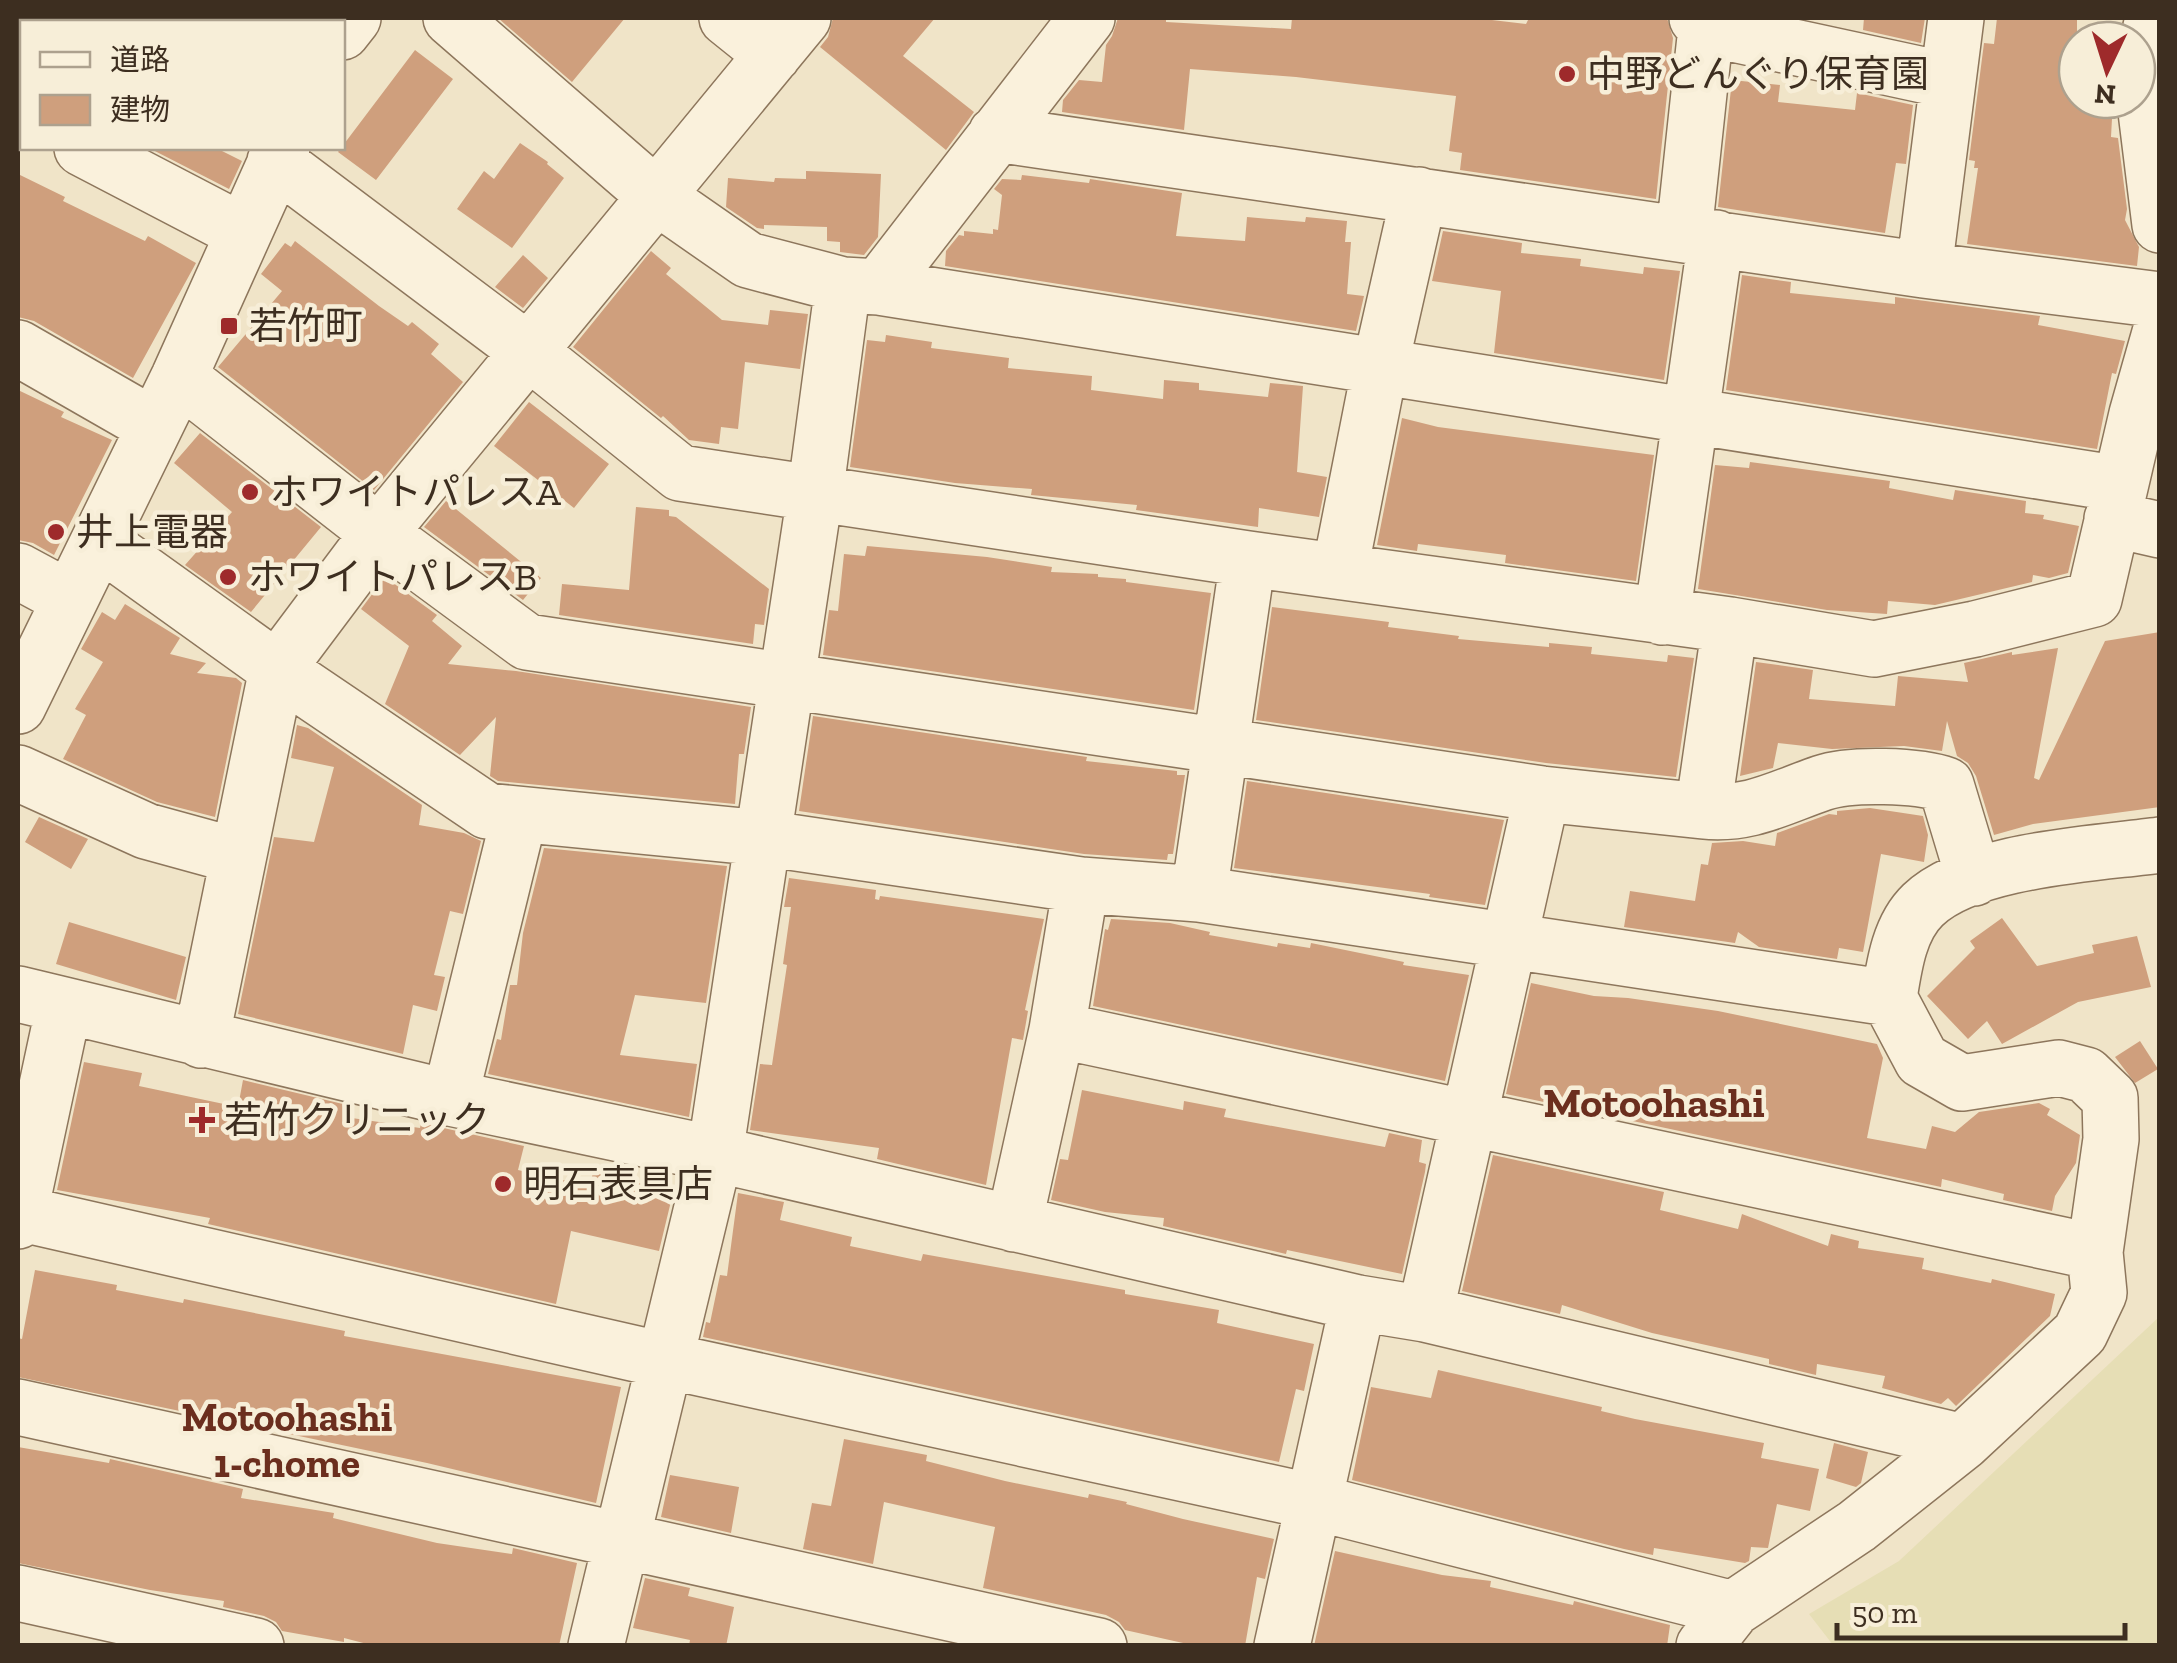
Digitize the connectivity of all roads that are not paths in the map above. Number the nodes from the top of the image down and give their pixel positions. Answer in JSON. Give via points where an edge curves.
{"nodes":[{"id":1,"x":451,"y":18,"type":"edge"},
{"id":2,"x":727,"y":18,"type":"edge"},
{"id":3,"x":1087,"y":18,"type":"edge"},
{"id":4,"x":1956,"y":18,"type":"edge"},
{"id":5,"x":2153,"y":18,"type":"edge"},
{"id":6,"x":1701,"y":23,"type":"edge"},
{"id":7,"x":788,"y":36,"type":"edge"},
{"id":8,"x":1946,"y":80,"type":"junction"},
{"id":9,"x":996,"y":134,"type":"junction"},
{"id":10,"x":86,"y":150,"type":"edge"},
{"id":11,"x":279,"y":154,"type":"edge"},
{"id":12,"x":1420,"y":195,"type":"junction"},
{"id":13,"x":656,"y":196,"type":"junction"},
{"id":14,"x":2160,"y":225,"type":"edge"},
{"id":15,"x":242,"y":232,"type":"junction"},
{"id":16,"x":1700,"y":235,"type":"junction"},
{"id":17,"x":1924,"y":270,"type":"junction"},
{"id":18,"x":861,"y":286,"type":"junction"},
{"id":19,"x":2160,"y":300,"type":"edge"},
{"id":20,"x":2160,"y":333,"type":"edge"},
{"id":21,"x":18,"y":348,"type":"edge"},
{"id":22,"x":528,"y":351,"type":"junction"},
{"id":23,"x":1380,"y":367,"type":"junction"},
{"id":24,"x":178,"y":376,"type":"junction"},
{"id":25,"x":1692,"y":418,"type":"junction"},
{"id":26,"x":154,"y":426,"type":"junction"},
{"id":27,"x":815,"y":494,"type":"junction"},
{"id":28,"x":2130,"y":511,"type":"edge"},
{"id":29,"x":379,"y":533,"type":"junction"},
{"id":30,"x":100,"y":542,"type":"junction"},
{"id":31,"x":1248,"y":560,"type":"junction"},
{"id":32,"x":18,"y":570,"type":"edge"},
{"id":33,"x":1340,"y":570,"type":"junction"},
{"id":34,"x":70,"y":599,"type":"junction"},
{"id":35,"x":1662,"y":616,"type":"junction"},
{"id":36,"x":1730,"y":625,"type":"junction"},
{"id":37,"x":276,"y":669,"type":"junction"},
{"id":38,"x":786,"y":680,"type":"junction"},
{"id":39,"x":18,"y":706,"type":"edge"},
{"id":40,"x":1220,"y":746,"type":"junction"},
{"id":41,"x":18,"y":773,"type":"edge"},
{"id":42,"x":1542,"y":794,"type":"junction"},
{"id":43,"x":1703,"y":811,"type":"junction"},
{"id":44,"x":519,"y":817,"type":"junction"},
{"id":45,"x":762,"y":838,"type":"junction"},
{"id":46,"x":2160,"y":846,"type":"edge"},
{"id":47,"x":237,"y":856,"type":"junction"},
{"id":48,"x":1974,"y":878,"type":"junction"},
{"id":49,"x":1082,"y":885,"type":"junction"},
{"id":50,"x":1199,"y":894,"type":"junction"},
{"id":51,"x":1509,"y":940,"type":"junction"},
{"id":52,"x":1889,"y":998,"type":"junction"},
{"id":53,"x":41,"y":1000,"type":"edge"},
{"id":54,"x":1056,"y":1030,"type":"junction"},
{"id":55,"x":201,"y":1040,"type":"junction"},
{"id":56,"x":450,"y":1098,"type":"junction"},
{"id":57,"x":1468,"y":1120,"type":"junction"},
{"id":58,"x":715,"y":1154,"type":"junction"},
{"id":59,"x":18,"y":1216,"type":"edge"},
{"id":60,"x":1014,"y":1224,"type":"junction"},
{"id":61,"x":2095,"y":1252,"type":"junction"},
{"id":62,"x":1358,"y":1303,"type":"junction"},
{"id":63,"x":1425,"y":1314,"type":"junction"},
{"id":64,"x":663,"y":1360,"type":"junction"},
{"id":65,"x":18,"y":1406,"type":"edge"},
{"id":66,"x":1963,"y":1442,"type":"junction"},
{"id":67,"x":1314,"y":1502,"type":"junction"},
{"id":68,"x":620,"y":1540,"type":"junction"},
{"id":69,"x":18,"y":1593,"type":"edge"},
{"id":70,"x":1726,"y":1633,"type":"edge"},
{"id":71,"x":256,"y":1646,"type":"edge"},
{"id":72,"x":596,"y":1646,"type":"edge"},
{"id":73,"x":1098,"y":1646,"type":"edge"},
{"id":74,"x":1282,"y":1646,"type":"edge"}],
"edges":[{"from":1,"to":13,"type":"street"},
{"from":2,"to":7,"type":"street"},
{"from":3,"to":9,"type":"street"},
{"from":4,"to":8,"type":"street"},
{"from":5,"to":14,"type":"street","via":[[2141,71]]},
{"from":6,"to":8,"type":"street"},
{"from":6,"to":16,"type":"street"},
{"from":7,"to":13,"type":"street"},
{"from":8,"to":17,"type":"street"},
{"from":9,"to":12,"type":"street"},
{"from":9,"to":18,"type":"street"},
{"from":10,"to":15,"type":"street"},
{"from":11,"to":15,"type":"street"},
{"from":11,"to":22,"type":"street"},
{"from":12,"to":16,"type":"street"},
{"from":12,"to":23,"type":"street"},
{"from":13,"to":18,"type":"street","via":[[748,260]]},
{"from":13,"to":22,"type":"street"},
{"from":15,"to":24,"type":"street"},
{"from":16,"to":17,"type":"street"},
{"from":16,"to":25,"type":"street"},
{"from":17,"to":19,"type":"street"},
{"from":18,"to":23,"type":"street"},
{"from":18,"to":27,"type":"street"},
{"from":20,"to":28,"type":"street"},
{"from":21,"to":26,"type":"street"},
{"from":22,"to":27,"type":"street","via":[[680,473]]},
{"from":22,"to":29,"type":"street"},
{"from":23,"to":25,"type":"street"},
{"from":23,"to":33,"type":"street"},
{"from":24,"to":26,"type":"street"},
{"from":24,"to":29,"type":"street"},
{"from":25,"to":28,"type":"street"},
{"from":25,"to":35,"type":"street"},
{"from":26,"to":30,"type":"street"},
{"from":27,"to":31,"type":"street"},
{"from":27,"to":38,"type":"street"},
{"from":28,"to":36,"type":"street","via":[[2094,599],[1874,649]]},
{"from":29,"to":37,"type":"street"},
{"from":29,"to":38,"type":"street","via":[[527,642]]},
{"from":30,"to":34,"type":"street"},
{"from":30,"to":37,"type":"street"},
{"from":31,"to":33,"type":"street"},
{"from":31,"to":40,"type":"street"},
{"from":32,"to":34,"type":"street"},
{"from":33,"to":35,"type":"street"},
{"from":34,"to":39,"type":"street"},
{"from":35,"to":36,"type":"street"},
{"from":36,"to":43,"type":"street"},
{"from":37,"to":44,"type":"street","via":[[487,811]]},
{"from":37,"to":47,"type":"street"},
{"from":38,"to":40,"type":"street"},
{"from":38,"to":45,"type":"street"},
{"from":40,"to":42,"type":"street"},
{"from":40,"to":50,"type":"street"},
{"from":41,"to":47,"type":"street","via":[[146,831]]},
{"from":42,"to":43,"type":"street"},
{"from":42,"to":51,"type":"street"},
{"from":43,"to":48,"type":"street","via":[[1768,806],[1826,781],[1929,778],[1946,785]]},
{"from":44,"to":45,"type":"street"},
{"from":44,"to":56,"type":"street"},
{"from":45,"to":49,"type":"street"},
{"from":45,"to":58,"type":"street"},
{"from":46,"to":48,"type":"street","via":[[2020,864]]},
{"from":47,"to":55,"type":"street"},
{"from":48,"to":52,"type":"street","via":[[1945,888],[1921,907],[1904,934]]},
{"from":49,"to":50,"type":"street"},
{"from":49,"to":54,"type":"street"},
{"from":50,"to":51,"type":"street"},
{"from":51,"to":52,"type":"street"},
{"from":51,"to":57,"type":"street"},
{"from":52,"to":61,"type":"street","via":[[1922,1060],[1962,1083],[2060,1068],[2086,1075],[2110,1098]]},
{"from":53,"to":55,"type":"street"},
{"from":53,"to":59,"type":"street"},
{"from":54,"to":57,"type":"street"},
{"from":54,"to":60,"type":"street"},
{"from":55,"to":56,"type":"street"},
{"from":56,"to":58,"type":"street"},
{"from":57,"to":61,"type":"street"},
{"from":57,"to":63,"type":"street"},
{"from":58,"to":60,"type":"street"},
{"from":58,"to":64,"type":"street"},
{"from":59,"to":64,"type":"street"},
{"from":60,"to":62,"type":"street"},
{"from":61,"to":66,"type":"street","via":[[2099,1292],[2080,1333]]},
{"from":62,"to":63,"type":"street"},
{"from":62,"to":67,"type":"street"},
{"from":63,"to":66,"type":"street"},
{"from":64,"to":67,"type":"street"},
{"from":64,"to":68,"type":"street"},
{"from":65,"to":68,"type":"street"},
{"from":66,"to":70,"type":"street"},
{"from":67,"to":70,"type":"street"},
{"from":67,"to":74,"type":"street"},
{"from":68,"to":72,"type":"street"},
{"from":68,"to":73,"type":"street"},
{"from":69,"to":71,"type":"street"}]}
